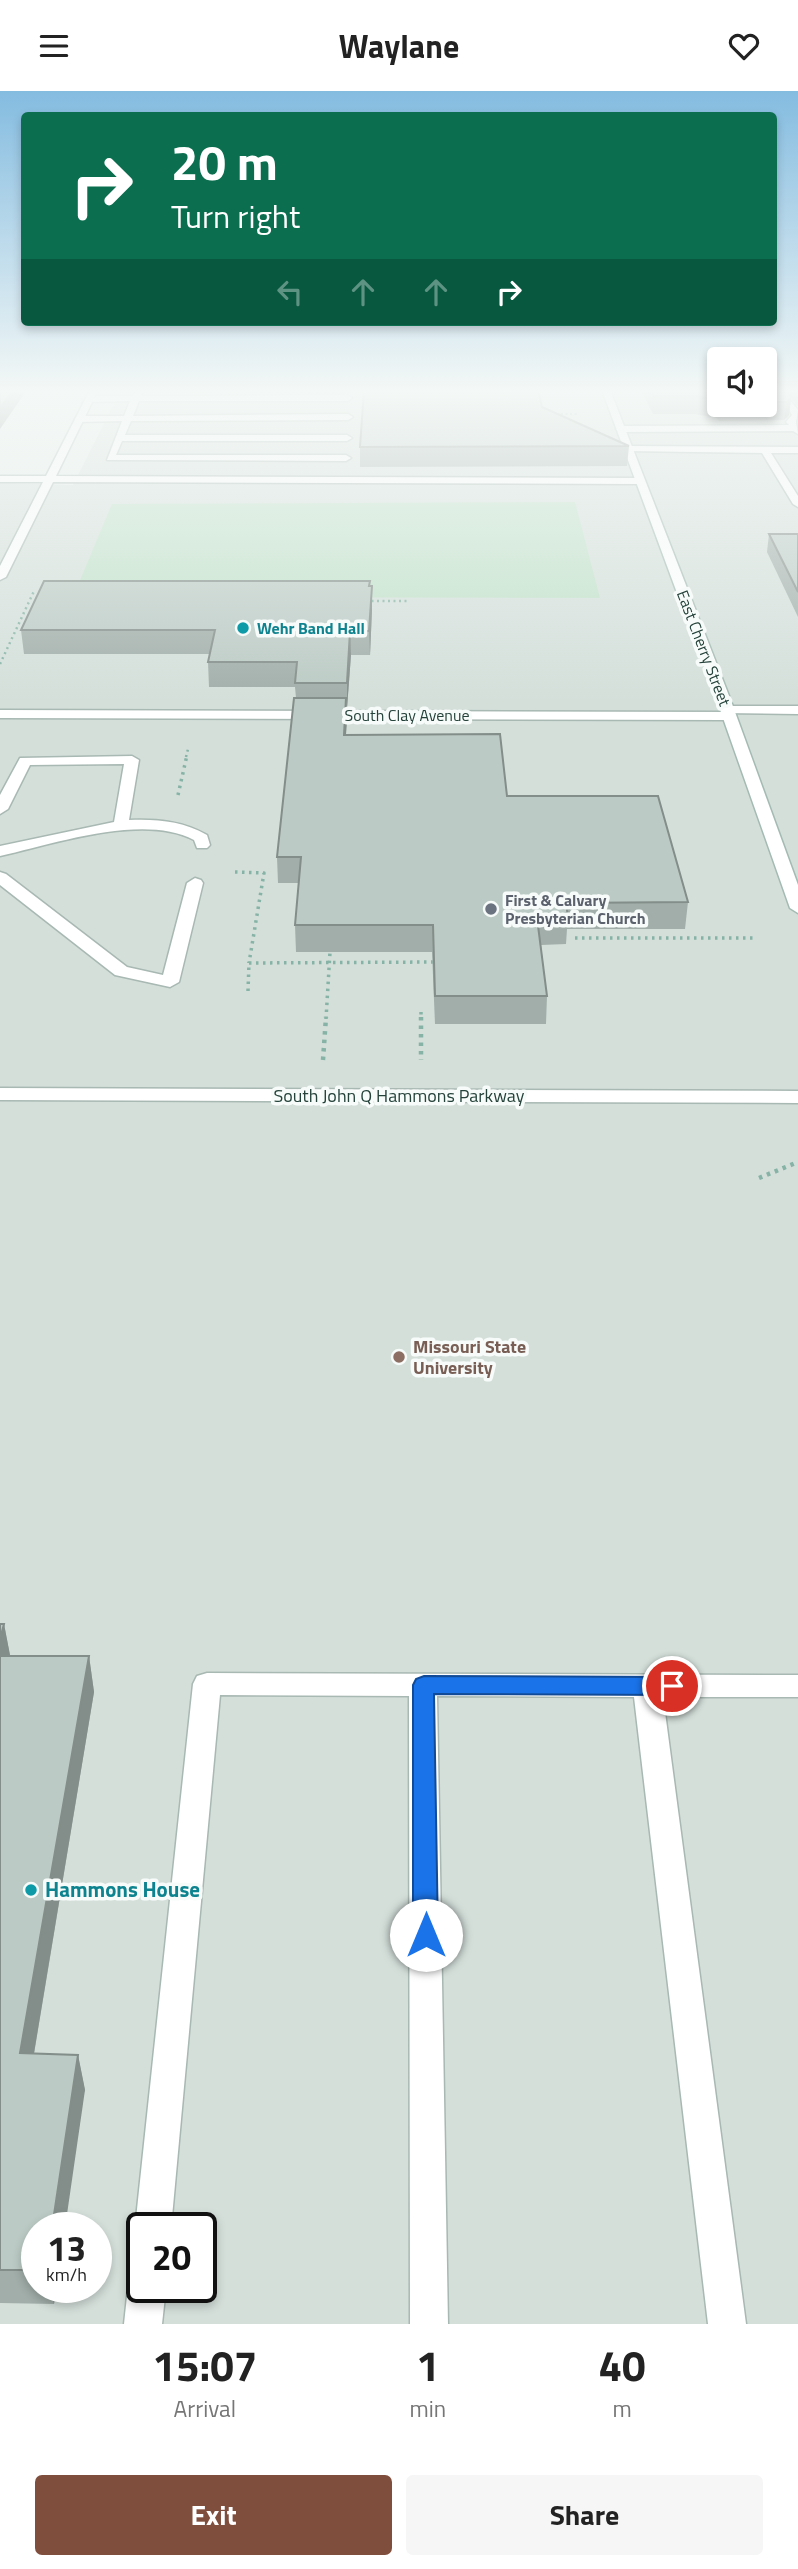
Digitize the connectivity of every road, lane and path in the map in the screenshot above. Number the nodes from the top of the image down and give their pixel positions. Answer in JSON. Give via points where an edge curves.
{"nodes":[{"id":1,"x":42,"y":494,"type":"edge"},
{"id":2,"x":645,"y":494,"type":"edge"},
{"id":3,"x":0,"y":577,"type":"edge"},
{"id":4,"x":356,"y":601,"type":"edge"},
{"id":5,"x":410,"y":601,"type":"dead end"},
{"id":6,"x":798,"y":710,"type":"edge"},
{"id":7,"x":728,"y":713,"type":"junction"},
{"id":8,"x":0,"y":714,"type":"edge"},
{"id":9,"x":188,"y":750,"type":"dead end"},
{"id":10,"x":177,"y":800,"type":"dead end"},
{"id":11,"x":0,"y":809,"type":"edge"},
{"id":12,"x":121,"y":825,"type":"junction"},
{"id":13,"x":202,"y":845,"type":"dead end"},
{"id":14,"x":0,"y":852,"type":"edge"},
{"id":15,"x":235,"y":873,"type":"dead end"},
{"id":16,"x":0,"y":877,"type":"edge"},
{"id":17,"x":195,"y":883,"type":"dead end"},
{"id":18,"x":797,"y":903,"type":"edge"},
{"id":19,"x":575,"y":938,"type":"edge"},
{"id":20,"x":756,"y":938,"type":"dead end"},
{"id":21,"x":330,"y":952,"type":"edge"},
{"id":22,"x":433,"y":962,"type":"edge"},
{"id":23,"x":249,"y":963,"type":"junction"},
{"id":24,"x":329,"y":963,"type":"junction"},
{"id":25,"x":248,"y":991,"type":"dead end"},
{"id":26,"x":421,"y":1012,"type":"dead end"},
{"id":27,"x":323,"y":1068,"type":"dead end"},
{"id":28,"x":421,"y":1068,"type":"dead end"},
{"id":29,"x":0,"y":1094,"type":"edge"},
{"id":30,"x":798,"y":1097,"type":"edge"},
{"id":31,"x":798,"y":1162,"type":"edge"},
{"id":32,"x":760,"y":1178,"type":"dead end"},
{"id":33,"x":424,"y":1685,"type":"junction"},
{"id":34,"x":647,"y":1686,"type":"junction"},
{"id":35,"x":798,"y":1686,"type":"edge"},
{"id":36,"x":155,"y":2212,"type":"edge"},
{"id":37,"x":145,"y":2303,"type":"edge"},
{"id":38,"x":143,"y":2324,"type":"edge"},
{"id":39,"x":429,"y":2324,"type":"edge"},
{"id":40,"x":727,"y":2324,"type":"edge"}],
"edges":[{"from":1,"to":3,"type":"street"},
{"from":2,"to":7,"type":"street","name":"East Cherry Street"},
{"from":4,"to":5,"type":"path"},
{"from":6,"to":7,"type":"street","name":"South Clay Avenue"},
{"from":7,"to":8,"type":"street","name":"South Clay Avenue"},
{"from":7,"to":18,"type":"street","name":"East Cherry Street"},
{"from":9,"to":10,"type":"path"},
{"from":11,"to":12,"type":"street","via":[[25,761],[132,760]]},
{"from":12,"to":13,"type":"street","via":[[185,828],[202,838]]},
{"from":12,"to":14,"type":"street"},
{"from":15,"to":23,"type":"path","via":[[264,873]]},
{"from":16,"to":17,"type":"street","via":[[121,971],[170,982]]},
{"from":19,"to":20,"type":"path"},
{"from":21,"to":24,"type":"path"},
{"from":22,"to":24,"type":"path"},
{"from":23,"to":24,"type":"path"},
{"from":23,"to":25,"type":"path"},
{"from":24,"to":27,"type":"path"},
{"from":26,"to":28,"type":"path"},
{"from":29,"to":30,"type":"street","name":"South John Q Hammons Parkway"},
{"from":31,"to":32,"type":"path"},
{"from":33,"to":34,"type":"street"},
{"from":33,"to":36,"type":"street","via":[[206,1684]]},
{"from":33,"to":39,"type":"street"},
{"from":34,"to":35,"type":"street"},
{"from":34,"to":40,"type":"street"},
{"from":37,"to":38,"type":"street"}]}
